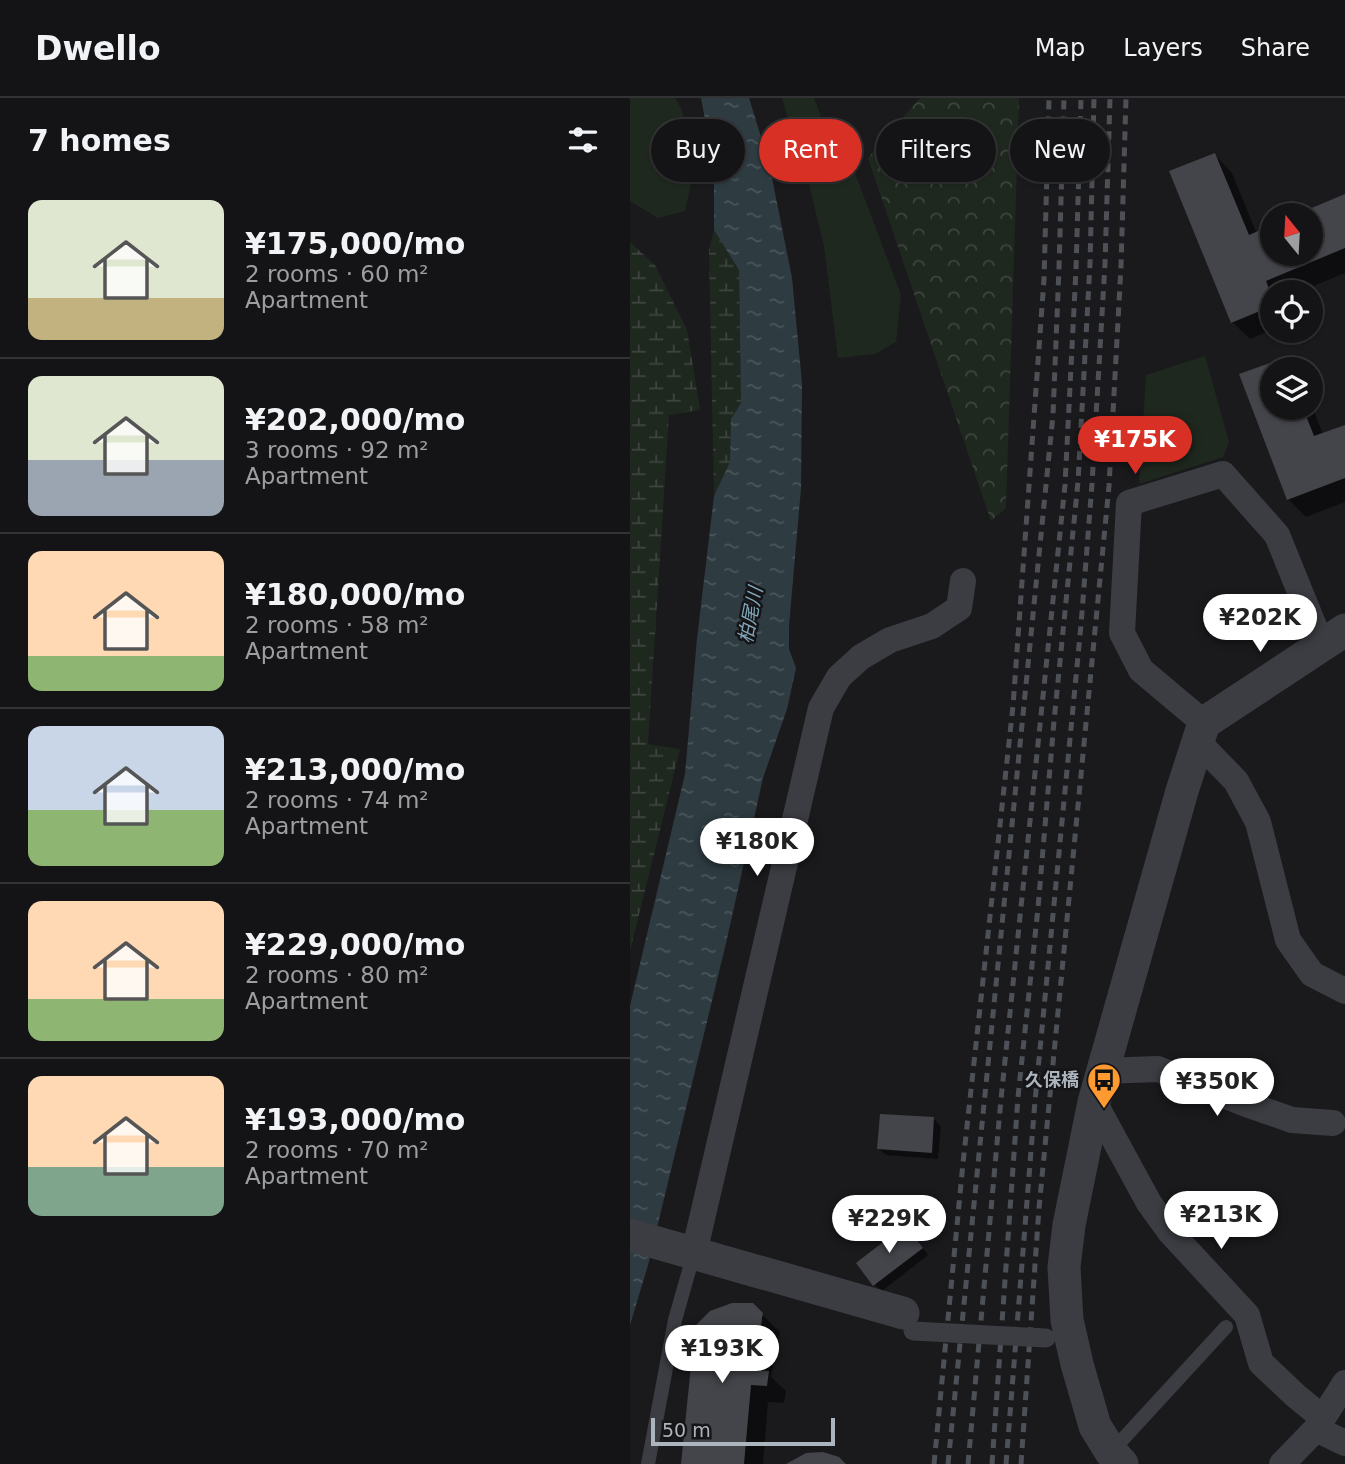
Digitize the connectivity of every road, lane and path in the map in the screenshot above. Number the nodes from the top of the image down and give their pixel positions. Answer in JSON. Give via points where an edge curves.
{"nodes":[{"id":1,"x":963,"y":581,"type":"dead end"},
{"id":2,"x":1333,"y":638,"type":"edge"},
{"id":3,"x":1201,"y":732,"type":"junction"},
{"id":4,"x":1345,"y":991,"type":"edge"},
{"id":5,"x":1098,"y":1087,"type":"junction"},
{"id":6,"x":1333,"y":1123,"type":"dead end"},
{"id":7,"x":630,"y":1235,"type":"edge"},
{"id":8,"x":685,"y":1251,"type":"junction"},
{"id":9,"x":1235,"y":1319,"type":"junction"},
{"id":10,"x":908,"y":1322,"type":"joint"},
{"id":11,"x":1046,"y":1338,"type":"dead end"},
{"id":12,"x":1345,"y":1383,"type":"edge"},
{"id":13,"x":1320,"y":1423,"type":"junction"},
{"id":14,"x":1345,"y":1443,"type":"edge"},
{"id":15,"x":1116,"y":1458,"type":"edge"},
{"id":16,"x":648,"y":1464,"type":"edge"},
{"id":17,"x":1282,"y":1464,"type":"edge"}],
"edges":[{"from":1,"to":8,"type":"street","via":[[959,608],[932,626],[890,640],[861,657],[839,677],[821,708]]},
{"from":2,"to":3,"type":"street"},
{"from":2,"to":3,"type":"street","via":[[1277,535],[1223,474],[1129,503],[1122,633],[1140,670]]},
{"from":3,"to":4,"type":"street","via":[[1258,822],[1288,940],[1312,974]]},
{"from":3,"to":5,"type":"street"},
{"from":5,"to":6,"type":"street","via":[[1158,1069],[1292,1120]]},
{"from":5,"to":9,"type":"street","via":[[1149,1203]]},
{"from":5,"to":15,"type":"street","via":[[1064,1267],[1067,1320],[1077,1364],[1095,1426]]},
{"from":7,"to":8,"type":"street"},
{"from":8,"to":10,"type":"street"},
{"from":8,"to":16,"type":"lane"},
{"from":9,"to":13,"type":"street","via":[[1247,1315],[1261,1363]]},
{"from":9,"to":15,"type":"lane"},
{"from":10,"to":11,"type":"street","bridge":true},
{"from":12,"to":13,"type":"street"},
{"from":13,"to":14,"type":"street"},
{"from":13,"to":17,"type":"street"}]}
